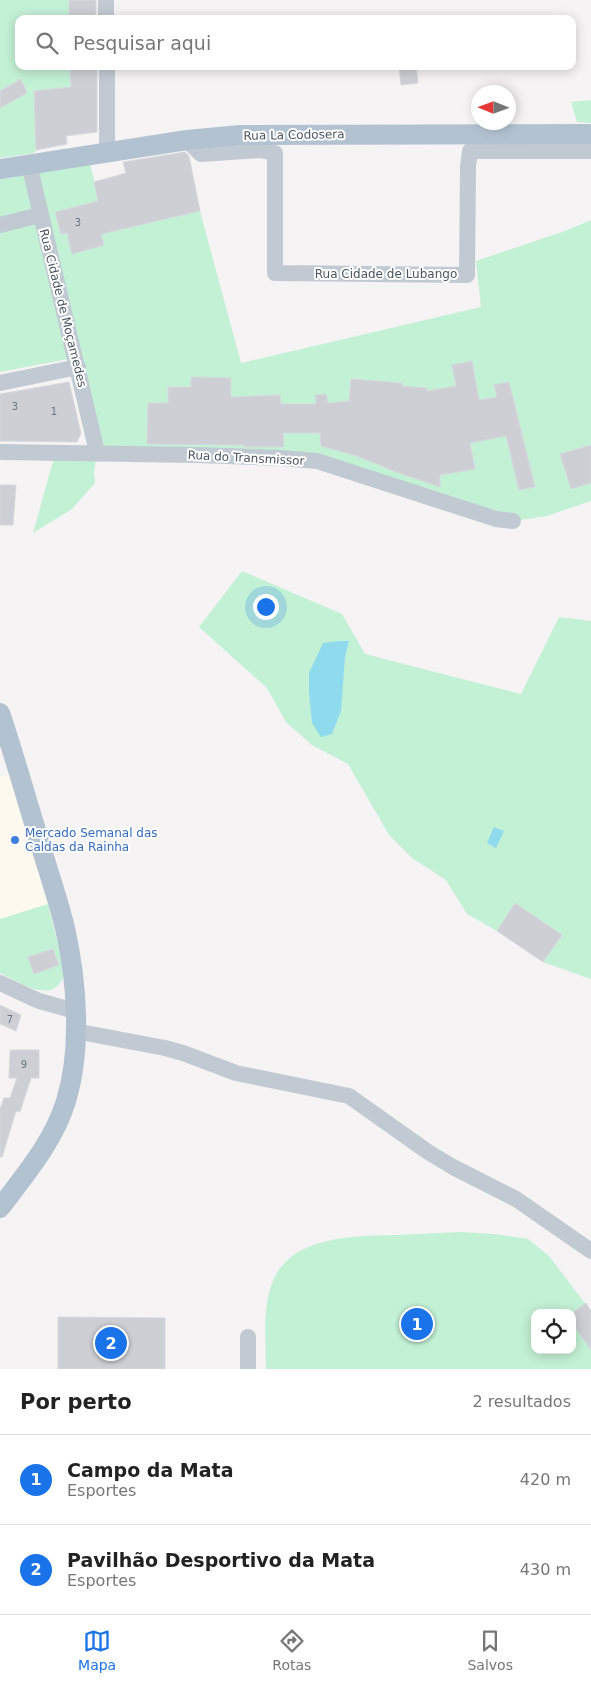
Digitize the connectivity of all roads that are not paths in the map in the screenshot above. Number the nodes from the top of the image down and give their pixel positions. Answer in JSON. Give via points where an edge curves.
{"nodes":[{"id":1,"x":106,"y":0,"type":"edge"},
{"id":2,"x":106,"y":15,"type":"edge"},
{"id":3,"x":106,"y":70,"type":"edge"},
{"id":4,"x":591,"y":134,"type":"edge"},
{"id":5,"x":187,"y":140,"type":"junction"},
{"id":6,"x":591,"y":151,"type":"edge"},
{"id":7,"x":107,"y":153,"type":"junction"},
{"id":8,"x":29,"y":164,"type":"junction"},
{"id":9,"x":0,"y":169,"type":"edge"},
{"id":10,"x":40,"y":215,"type":"junction"},
{"id":11,"x":0,"y":225,"type":"edge"},
{"id":12,"x":78,"y":368,"type":"junction"},
{"id":13,"x":0,"y":383,"type":"edge"},
{"id":14,"x":0,"y":452,"type":"edge"},
{"id":15,"x":97,"y":452,"type":"junction"},
{"id":16,"x":513,"y":521,"type":"dead end"},
{"id":17,"x":0,"y":713,"type":"edge"},
{"id":18,"x":0,"y":983,"type":"edge"},
{"id":19,"x":75,"y":1011,"type":"junction"},
{"id":20,"x":75,"y":1031,"type":"junction"},
{"id":21,"x":0,"y":1208,"type":"edge"},
{"id":22,"x":591,"y":1250,"type":"edge"},
{"id":23,"x":248,"y":1337,"type":"dead end"},
{"id":24,"x":248,"y":1369,"type":"edge"}],
"edges":[{"from":1,"to":2,"type":"street"},
{"from":3,"to":7,"type":"street"},
{"from":4,"to":5,"type":"main road","name":"Rua La Codosera","via":[[240,135]]},
{"from":5,"to":6,"type":"street","name":"Rua Cidade de Lubango","via":[[201,154],[260,150],[276,153],[276,273],[467,275],[470,151]]},
{"from":5,"to":7,"type":"main road","name":"Rua La Codosera"},
{"from":7,"to":8,"type":"main road","name":"Rua La Codosera"},
{"from":8,"to":9,"type":"main road","name":"Rua La Codosera"},
{"from":8,"to":10,"type":"street","name":"Rua Cidade de Moçamedes"},
{"from":10,"to":11,"type":"street"},
{"from":10,"to":12,"type":"street","name":"Rua Cidade de Moçamedes"},
{"from":12,"to":13,"type":"street"},
{"from":12,"to":15,"type":"street","name":"Rua Cidade de Moçamedes"},
{"from":14,"to":15,"type":"street","name":"Rua do Transmissor"},
{"from":15,"to":16,"type":"street","name":"Rua do Transmissor","via":[[317,461],[496,519]]},
{"from":17,"to":19,"type":"main road","via":[[64,928]]},
{"from":18,"to":19,"type":"street"},
{"from":19,"to":20,"type":"main road"},
{"from":20,"to":21,"type":"main road","via":[[71,1080],[63,1110],[42,1149]]},
{"from":20,"to":22,"type":"street","via":[[165,1048],[236,1073],[349,1096],[428,1152],[516,1199]]},
{"from":23,"to":24,"type":"street"}]}
